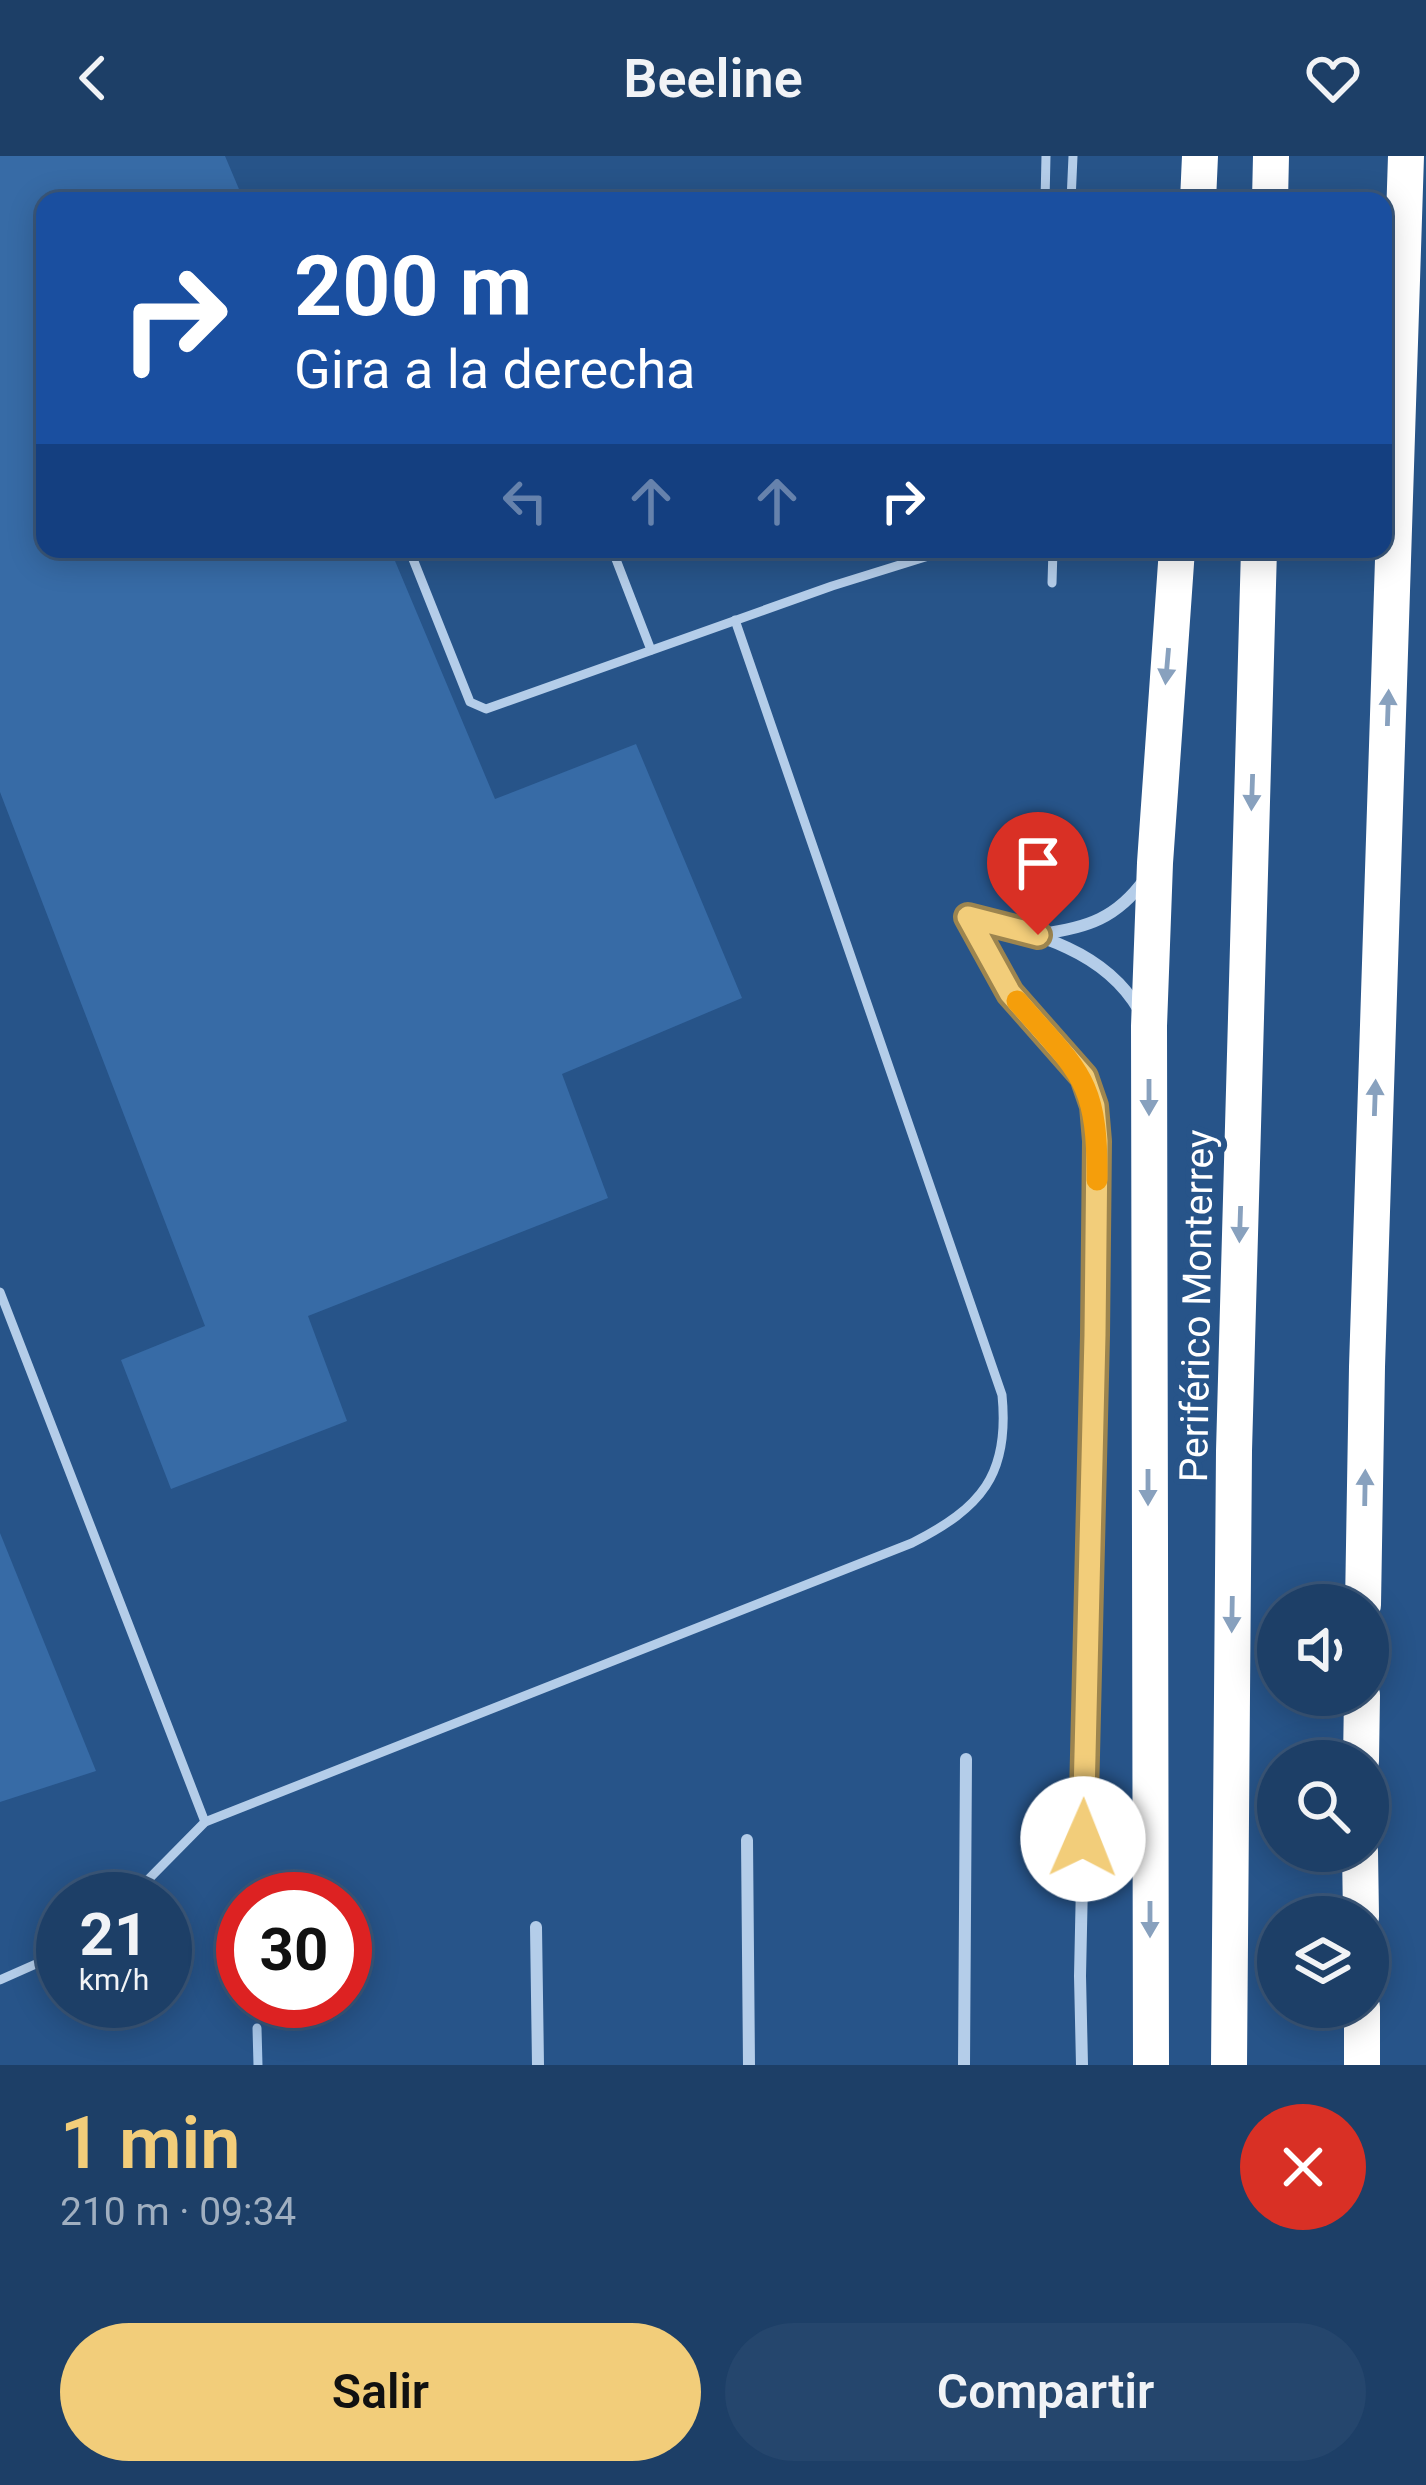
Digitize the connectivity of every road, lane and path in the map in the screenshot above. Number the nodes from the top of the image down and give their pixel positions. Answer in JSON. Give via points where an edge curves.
{"nodes":[{"id":1,"x":1046,"y":156,"type":"edge"},
{"id":2,"x":1073,"y":156,"type":"edge"},
{"id":3,"x":1200,"y":156,"type":"edge"},
{"id":4,"x":1271,"y":156,"type":"edge"},
{"id":5,"x":1406,"y":156,"type":"edge"},
{"id":6,"x":1045,"y":192,"type":"edge"},
{"id":7,"x":1071,"y":192,"type":"edge"},
{"id":8,"x":1198,"y":192,"type":"edge"},
{"id":9,"x":1270,"y":192,"type":"edge"},
{"id":10,"x":413,"y":558,"type":"edge"},
{"id":11,"x":615,"y":558,"type":"edge"},
{"id":12,"x":924,"y":558,"type":"edge"},
{"id":13,"x":1053,"y":558,"type":"edge"},
{"id":14,"x":1176,"y":558,"type":"edge"},
{"id":15,"x":1258,"y":558,"type":"edge"},
{"id":16,"x":1052,"y":583,"type":"dead end"},
{"id":17,"x":735,"y":620,"type":"junction"},
{"id":18,"x":651,"y":650,"type":"junction"},
{"id":19,"x":1155,"y":863,"type":"junction"},
{"id":20,"x":1038,"y":935,"type":"junction"},
{"id":21,"x":1149,"y":1026,"type":"junction"},
{"id":22,"x":0,"y":1292,"type":"edge"},
{"id":23,"x":1363,"y":1584,"type":"edge"},
{"id":24,"x":966,"y":1759,"type":"dead end"},
{"id":25,"x":205,"y":1822,"type":"junction"},
{"id":26,"x":747,"y":1840,"type":"dead end"},
{"id":27,"x":156,"y":1872,"type":"edge"},
{"id":28,"x":536,"y":1927,"type":"dead end"},
{"id":29,"x":36,"y":1964,"type":"edge"},
{"id":30,"x":0,"y":1980,"type":"edge"},
{"id":31,"x":1362,"y":2028,"type":"edge"},
{"id":32,"x":538,"y":2065,"type":"edge"},
{"id":33,"x":749,"y":2065,"type":"edge"},
{"id":34,"x":964,"y":2065,"type":"edge"},
{"id":35,"x":1082,"y":2065,"type":"edge"},
{"id":36,"x":1151,"y":2065,"type":"edge"},
{"id":37,"x":1229,"y":2065,"type":"edge"},
{"id":38,"x":1362,"y":2065,"type":"edge"}],
"edges":[{"from":1,"to":6,"type":"lane"},
{"from":2,"to":7,"type":"lane"},
{"from":3,"to":8,"type":"highway"},
{"from":4,"to":9,"type":"highway"},
{"from":23,"to":5,"type":"highway","one_way":true},
{"from":10,"to":18,"type":"lane","via":[[476,707]]},
{"from":11,"to":18,"type":"lane"},
{"from":12,"to":17,"type":"lane"},
{"from":13,"to":16,"type":"lane"},
{"from":14,"to":19,"type":"highway","one_way":true},
{"from":15,"to":37,"type":"highway","name":"Periférico Monterrey","one_way":true,"via":[[1234,1451]]},
{"from":17,"to":18,"type":"lane"},
{"from":17,"to":25,"type":"lane","via":[[1002,1395],[998,1467],[951,1523],[912,1543]]},
{"from":19,"to":20,"type":"street","via":[[1106,920]]},
{"from":19,"to":21,"type":"highway"},
{"from":20,"to":21,"type":"street","via":[[1114,976]]},
{"from":20,"to":35,"type":"street","via":[[968,917],[1010,993],[1084,1077],[1094,1106]]},
{"from":21,"to":36,"type":"highway","one_way":true},
{"from":22,"to":25,"type":"lane"},
{"from":24,"to":34,"type":"street"},
{"from":25,"to":27,"type":"lane"},
{"from":26,"to":33,"type":"street"},
{"from":28,"to":32,"type":"street"},
{"from":29,"to":30,"type":"lane"},
{"from":31,"to":38,"type":"highway"}]}
